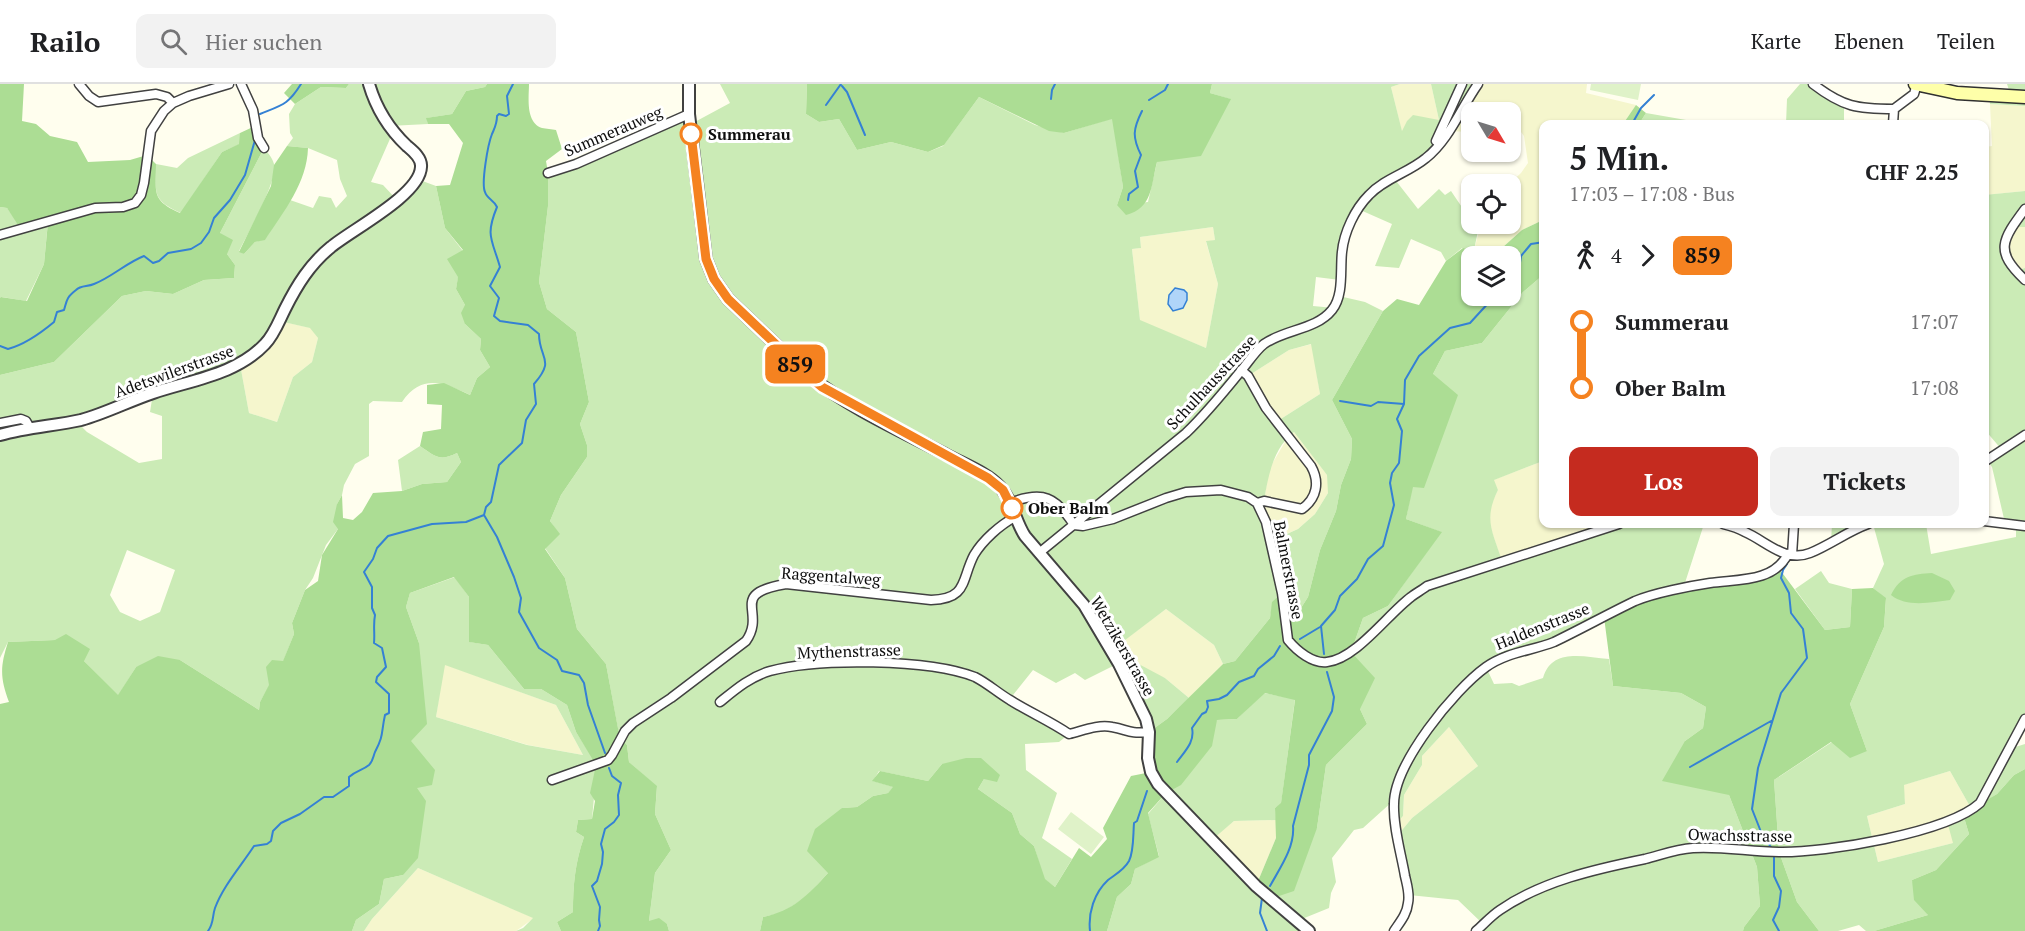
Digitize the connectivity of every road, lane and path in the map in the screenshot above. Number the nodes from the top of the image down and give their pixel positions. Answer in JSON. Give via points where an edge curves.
{"nodes":[{"id":1,"x":79,"y":84,"type":"edge"},
{"id":2,"x":229,"y":84,"type":"edge"},
{"id":3,"x":241,"y":84,"type":"edge"},
{"id":4,"x":369,"y":84,"type":"edge"},
{"id":5,"x":689,"y":84,"type":"edge"},
{"id":6,"x":1462,"y":84,"type":"edge"},
{"id":7,"x":1478,"y":84,"type":"edge"},
{"id":8,"x":1814,"y":84,"type":"edge"},
{"id":9,"x":1916,"y":84,"type":"edge"},
{"id":10,"x":2025,"y":97,"type":"edge"},
{"id":11,"x":173,"y":103,"type":"junction"},
{"id":12,"x":1894,"y":109,"type":"junction"},
{"id":13,"x":689,"y":114,"type":"junction"},
{"id":14,"x":1893,"y":120,"type":"edge"},
{"id":15,"x":264,"y":148,"type":"dead end"},
{"id":16,"x":1437,"y":149,"type":"junction"},
{"id":17,"x":548,"y":173,"type":"dead end"},
{"id":18,"x":2025,"y":209,"type":"edge"},
{"id":19,"x":0,"y":235,"type":"edge"},
{"id":20,"x":2025,"y":280,"type":"edge"},
{"id":21,"x":1241,"y":370,"type":"junction"},
{"id":22,"x":0,"y":423,"type":"edge"},
{"id":23,"x":30,"y":428,"type":"junction"},
{"id":24,"x":0,"y":435,"type":"edge"},
{"id":25,"x":2025,"y":435,"type":"edge"},
{"id":26,"x":1989,"y":459,"type":"edge"},
{"id":27,"x":1257,"y":503,"type":"junction"},
{"id":28,"x":1010,"y":504,"type":"junction"},
{"id":29,"x":1015,"y":517,"type":"junction"},
{"id":30,"x":1989,"y":522,"type":"edge"},
{"id":31,"x":1074,"y":525,"type":"junction"},
{"id":32,"x":2025,"y":526,"type":"edge"},
{"id":33,"x":1607,"y":528,"type":"edge"},
{"id":34,"x":1735,"y":528,"type":"edge"},
{"id":35,"x":1793,"y":528,"type":"edge"},
{"id":36,"x":1858,"y":528,"type":"edge"},
{"id":37,"x":1039,"y":553,"type":"junction"},
{"id":38,"x":1790,"y":554,"type":"junction"},
{"id":39,"x":720,"y":702,"type":"dead end"},
{"id":40,"x":2025,"y":719,"type":"edge"},
{"id":41,"x":1149,"y":732,"type":"junction"},
{"id":42,"x":552,"y":780,"type":"dead end"},
{"id":43,"x":1309,"y":931,"type":"edge"},
{"id":44,"x":1394,"y":931,"type":"edge"},
{"id":45,"x":1476,"y":931,"type":"edge"}],
"edges":[{"from":1,"to":11,"type":"street","via":[[98,102],[156,94]]},
{"from":2,"to":11,"type":"street"},
{"from":3,"to":15,"type":"street"},
{"from":4,"to":23,"type":"street","name":"Adetswilerstrasse","via":[[389,126],[419,158],[420,174],[397,201],[317,259],[297,286],[266,344],[240,364],[221,372],[80,420]]},
{"from":5,"to":13,"type":"street","name":"Wetzikerstrasse"},
{"from":6,"to":16,"type":"street","via":[[1434,146]]},
{"from":7,"to":16,"type":"street","name":"Schulhausstrasse"},
{"from":8,"to":12,"type":"street","via":[[1844,104]]},
{"from":9,"to":10,"type":"main road","via":[[1957,93]]},
{"from":9,"to":12,"type":"street","via":[[1914,94]]},
{"from":11,"to":19,"type":"street","via":[[151,131],[144,183],[135,203],[95,208]]},
{"from":12,"to":14,"type":"street"},
{"from":13,"to":17,"type":"street","name":"Summerauweg"},
{"from":13,"to":28,"type":"street","name":"Wetzikerstrasse","via":[[706,259],[728,299],[822,387],[988,478],[1003,490]]},
{"from":16,"to":21,"type":"street","name":"Schulhausstrasse","via":[[1382,183],[1358,209],[1342,249],[1339,296],[1334,308],[1316,323],[1277,336],[1262,346]]},
{"from":18,"to":20,"type":"street","via":[[2007,235],[2004,248],[2006,259]]},
{"from":21,"to":27,"type":"street","via":[[1316,476],[1317,487],[1302,509]]},
{"from":21,"to":31,"type":"street","name":"Schulhausstrasse","via":[[1186,433]]},
{"from":22,"to":23,"type":"street","via":[[21,419]]},
{"from":23,"to":24,"type":"street","name":"Adetswilerstrasse"},
{"from":25,"to":26,"type":"street"},
{"from":27,"to":31,"type":"street","name":"Balmerstrasse","via":[[1240,494],[1202,490],[1166,498],[1113,519]]},
{"from":27,"to":33,"type":"street","name":"Balmerstrasse","via":[[1266,522],[1282,592],[1288,640],[1313,660],[1326,663],[1351,652],[1427,586]]},
{"from":28,"to":29,"type":"street","name":"Wetzikerstrasse"},
{"from":28,"to":31,"type":"street","via":[[1033,497],[1055,501]]},
{"from":29,"to":37,"type":"street","name":"Wetzikerstrasse"},
{"from":29,"to":42,"type":"street","name":"Raggentalweg","via":[[982,545],[961,589],[945,599],[786,584],[758,592],[750,606],[753,624],[746,641],[633,723],[608,760]]},
{"from":30,"to":32,"type":"street"},
{"from":31,"to":37,"type":"street","name":"Schulhausstrasse"},
{"from":34,"to":38,"type":"street"},
{"from":35,"to":38,"type":"street"},
{"from":36,"to":38,"type":"street","via":[[1807,555]]},
{"from":37,"to":41,"type":"street","name":"Wetzikerstrasse","via":[[1101,630],[1142,709]]},
{"from":38,"to":44,"type":"street","name":"Haldenstrasse","via":[[1765,575],[1637,600],[1551,643],[1508,654],[1474,677],[1419,741],[1395,790],[1394,810],[1409,895],[1406,913]]},
{"from":39,"to":41,"type":"street","name":"Mythenstrasse","via":[[745,681],[770,671],[809,665],[913,664],[976,678],[1069,734],[1101,727],[1134,734]]},
{"from":40,"to":45,"type":"street","name":"Owachsstrasse","via":[[1979,804],[1924,829],[1870,842],[1779,852],[1691,848],[1585,872],[1520,898]]},
{"from":41,"to":43,"type":"street","name":"Wetzikerstrasse","via":[[1148,758],[1158,784],[1256,886]]}]}
